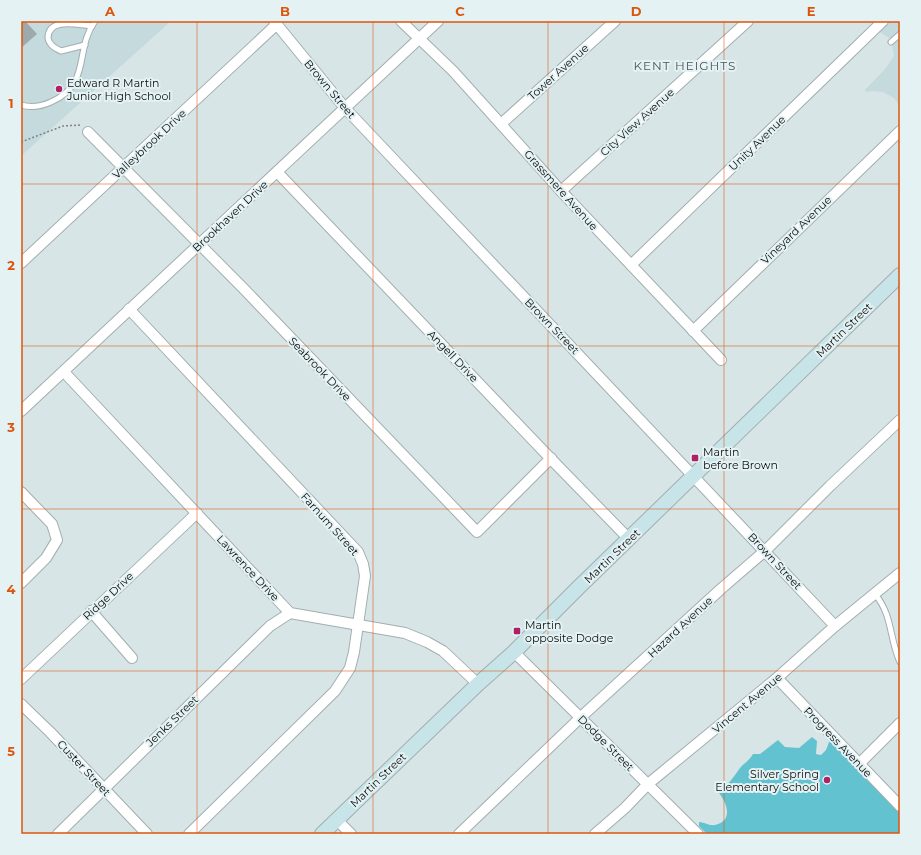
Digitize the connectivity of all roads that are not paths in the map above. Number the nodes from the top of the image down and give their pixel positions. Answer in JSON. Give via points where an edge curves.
{"nodes":[{"id":1,"x":401,"y":21,"type":"edge"},
{"id":2,"x":438,"y":21,"type":"edge"},
{"id":3,"x":615,"y":21,"type":"edge"},
{"id":4,"x":748,"y":21,"type":"edge"},
{"id":5,"x":883,"y":21,"type":"edge"},
{"id":6,"x":275,"y":22,"type":"edge"},
{"id":7,"x":93,"y":23,"type":"edge"},
{"id":8,"x":900,"y":34,"type":"edge"},
{"id":9,"x":420,"y":38,"type":"junction"},
{"id":10,"x":891,"y":42,"type":"dead end"},
{"id":11,"x":85,"y":45,"type":"junction"},
{"id":12,"x":21,"y":105,"type":"edge"},
{"id":13,"x":345,"y":108,"type":"junction"},
{"id":14,"x":501,"y":124,"type":"junction"},
{"id":15,"x":900,"y":131,"type":"edge"},
{"id":16,"x":88,"y":132,"type":"road end"},
{"id":17,"x":124,"y":168,"type":"junction"},
{"id":18,"x":277,"y":172,"type":"junction"},
{"id":19,"x":561,"y":191,"type":"junction"},
{"id":20,"x":200,"y":244,"type":"junction"},
{"id":21,"x":21,"y":263,"type":"edge"},
{"id":22,"x":630,"y":266,"type":"junction"},
{"id":23,"x":900,"y":275,"type":"edge"},
{"id":24,"x":130,"y":309,"type":"junction"},
{"id":25,"x":693,"y":331,"type":"junction"},
{"id":26,"x":721,"y":360,"type":"dead end"},
{"id":27,"x":64,"y":372,"type":"junction"},
{"id":28,"x":21,"y":411,"type":"edge"},
{"id":29,"x":900,"y":420,"type":"edge"},
{"id":30,"x":550,"y":458,"type":"junction"},
{"id":31,"x":694,"y":476,"type":"junction"},
{"id":32,"x":21,"y":492,"type":"edge"},
{"id":33,"x":197,"y":513,"type":"junction"},
{"id":34,"x":630,"y":539,"type":"junction"},
{"id":35,"x":766,"y":550,"type":"junction"},
{"id":36,"x":900,"y":573,"type":"edge"},
{"id":37,"x":21,"y":583,"type":"edge"},
{"id":38,"x":875,"y":594,"type":"junction"},
{"id":39,"x":91,"y":611,"type":"junction"},
{"id":40,"x":290,"y":613,"type":"junction"},
{"id":41,"x":358,"y":625,"type":"junction"},
{"id":42,"x":835,"y":626,"type":"junction"},
{"id":43,"x":514,"y":652,"type":"junction"},
{"id":44,"x":132,"y":658,"type":"dead end"},
{"id":45,"x":900,"y":662,"type":"edge"},
{"id":46,"x":777,"y":678,"type":"junction"},
{"id":47,"x":21,"y":679,"type":"edge"},
{"id":48,"x":478,"y":684,"type":"junction"},
{"id":49,"x":21,"y":704,"type":"edge"},
{"id":50,"x":581,"y":717,"type":"junction"},
{"id":51,"x":900,"y":723,"type":"edge"},
{"id":52,"x":859,"y":764,"type":"junction"},
{"id":53,"x":648,"y":784,"type":"junction"},
{"id":54,"x":103,"y":788,"type":"junction"},
{"id":55,"x":900,"y":806,"type":"edge"},
{"id":56,"x":336,"y":820,"type":"junction"},
{"id":57,"x":58,"y":834,"type":"edge"},
{"id":58,"x":147,"y":834,"type":"edge"},
{"id":59,"x":189,"y":834,"type":"edge"},
{"id":60,"x":322,"y":834,"type":"edge"},
{"id":61,"x":351,"y":834,"type":"edge"},
{"id":62,"x":459,"y":834,"type":"edge"},
{"id":63,"x":595,"y":834,"type":"edge"},
{"id":64,"x":698,"y":834,"type":"edge"}],
"edges":[{"from":1,"to":9,"type":"street","name":"Grassmere Avenue"},
{"from":2,"to":9,"type":"street","name":"Brookhaven Drive"},
{"from":3,"to":14,"type":"street","name":"Tower Avenue"},
{"from":4,"to":19,"type":"street","name":"City View Avenue"},
{"from":5,"to":22,"type":"street","name":"Unity Avenue"},
{"from":6,"to":13,"type":"street","name":"Brown Street"},
{"from":6,"to":17,"type":"street","name":"Valleybrook Drive"},
{"from":7,"to":11,"type":"lane"},
{"from":7,"to":11,"type":"lane","via":[[58,24],[51,28],[48,35],[52,46],[61,51]]},
{"from":8,"to":10,"type":"lane"},
{"from":9,"to":13,"type":"street","name":"Brookhaven Drive"},
{"from":9,"to":14,"type":"street","name":"Grassmere Avenue"},
{"from":11,"to":12,"type":"lane","via":[[78,80],[72,88],[44,106]]},
{"from":13,"to":18,"type":"street","name":"Brookhaven Drive"},
{"from":13,"to":31,"type":"street","name":"Brown Street"},
{"from":14,"to":19,"type":"street","name":"Grassmere Avenue"},
{"from":15,"to":25,"type":"street","name":"Vineyard Avenue"},
{"from":16,"to":17,"type":"street","name":"Seabrook Drive"},
{"from":17,"to":20,"type":"street","name":"Seabrook Drive"},
{"from":17,"to":21,"type":"street","name":"Valleybrook Drive"},
{"from":18,"to":20,"type":"street","name":"Brookhaven Drive"},
{"from":18,"to":30,"type":"street","name":"Angell Drive"},
{"from":19,"to":22,"type":"street","name":"Grassmere Avenue"},
{"from":20,"to":24,"type":"street","name":"Brookhaven Drive"},
{"from":20,"to":30,"type":"street","name":"Seabrook Drive","via":[[477,532]]},
{"from":22,"to":25,"type":"street","name":"Grassmere Avenue"},
{"from":23,"to":31,"type":"street","name":"Martin Street"},
{"from":24,"to":27,"type":"street","name":"Brookhaven Drive"},
{"from":24,"to":41,"type":"street","name":"Farnum Street","via":[[358,552],[365,576]]},
{"from":25,"to":26,"type":"street","name":"Grassmere Avenue"},
{"from":27,"to":28,"type":"street","name":"Brookhaven Drive"},
{"from":27,"to":33,"type":"street","name":"Lawrence Drive"},
{"from":29,"to":35,"type":"street","name":"Hazard Avenue"},
{"from":30,"to":34,"type":"street","name":"Angell Drive"},
{"from":31,"to":34,"type":"street","name":"Martin Street"},
{"from":31,"to":35,"type":"street","name":"Brown Street"},
{"from":32,"to":37,"type":"street","via":[[52,524],[57,540],[46,558]]},
{"from":33,"to":39,"type":"street","name":"Ridge Drive"},
{"from":33,"to":40,"type":"street","name":"Lawrence Drive"},
{"from":34,"to":43,"type":"street","name":"Martin Street"},
{"from":35,"to":42,"type":"street","name":"Brown Street"},
{"from":35,"to":50,"type":"street","name":"Hazard Avenue"},
{"from":36,"to":38,"type":"street","name":"Vincent Avenue"},
{"from":38,"to":42,"type":"street","name":"Vincent Avenue"},
{"from":38,"to":45,"type":"lane","via":[[890,620],[895,652]]},
{"from":39,"to":44,"type":"street"},
{"from":39,"to":47,"type":"street","name":"Ridge Drive"},
{"from":40,"to":41,"type":"street"},
{"from":40,"to":54,"type":"street","name":"Jenks Street","via":[[270,626]]},
{"from":41,"to":48,"type":"street","via":[[405,634],[426,642],[444,651]]},
{"from":41,"to":59,"type":"street","name":"Farnum Street","via":[[350,668],[335,691]]},
{"from":42,"to":46,"type":"street","name":"Vincent Avenue"},
{"from":43,"to":48,"type":"street","name":"Martin Street"},
{"from":43,"to":50,"type":"street","name":"Dodge Street"},
{"from":46,"to":52,"type":"street","name":"Progress Avenue"},
{"from":46,"to":53,"type":"street","name":"Vincent Avenue"},
{"from":48,"to":56,"type":"street","name":"Martin Street"},
{"from":49,"to":54,"type":"street","name":"Custer Street"},
{"from":50,"to":53,"type":"street","name":"Dodge Street"},
{"from":50,"to":62,"type":"street","name":"Hazard Avenue"},
{"from":51,"to":52,"type":"street"},
{"from":52,"to":55,"type":"street","name":"Progress Avenue"},
{"from":53,"to":63,"type":"street","name":"Vincent Avenue"},
{"from":53,"to":64,"type":"street","name":"Dodge Street"},
{"from":54,"to":57,"type":"street","name":"Jenks Street"},
{"from":54,"to":58,"type":"street","name":"Custer Street"},
{"from":56,"to":60,"type":"street","name":"Martin Street"},
{"from":56,"to":61,"type":"street"}]}
